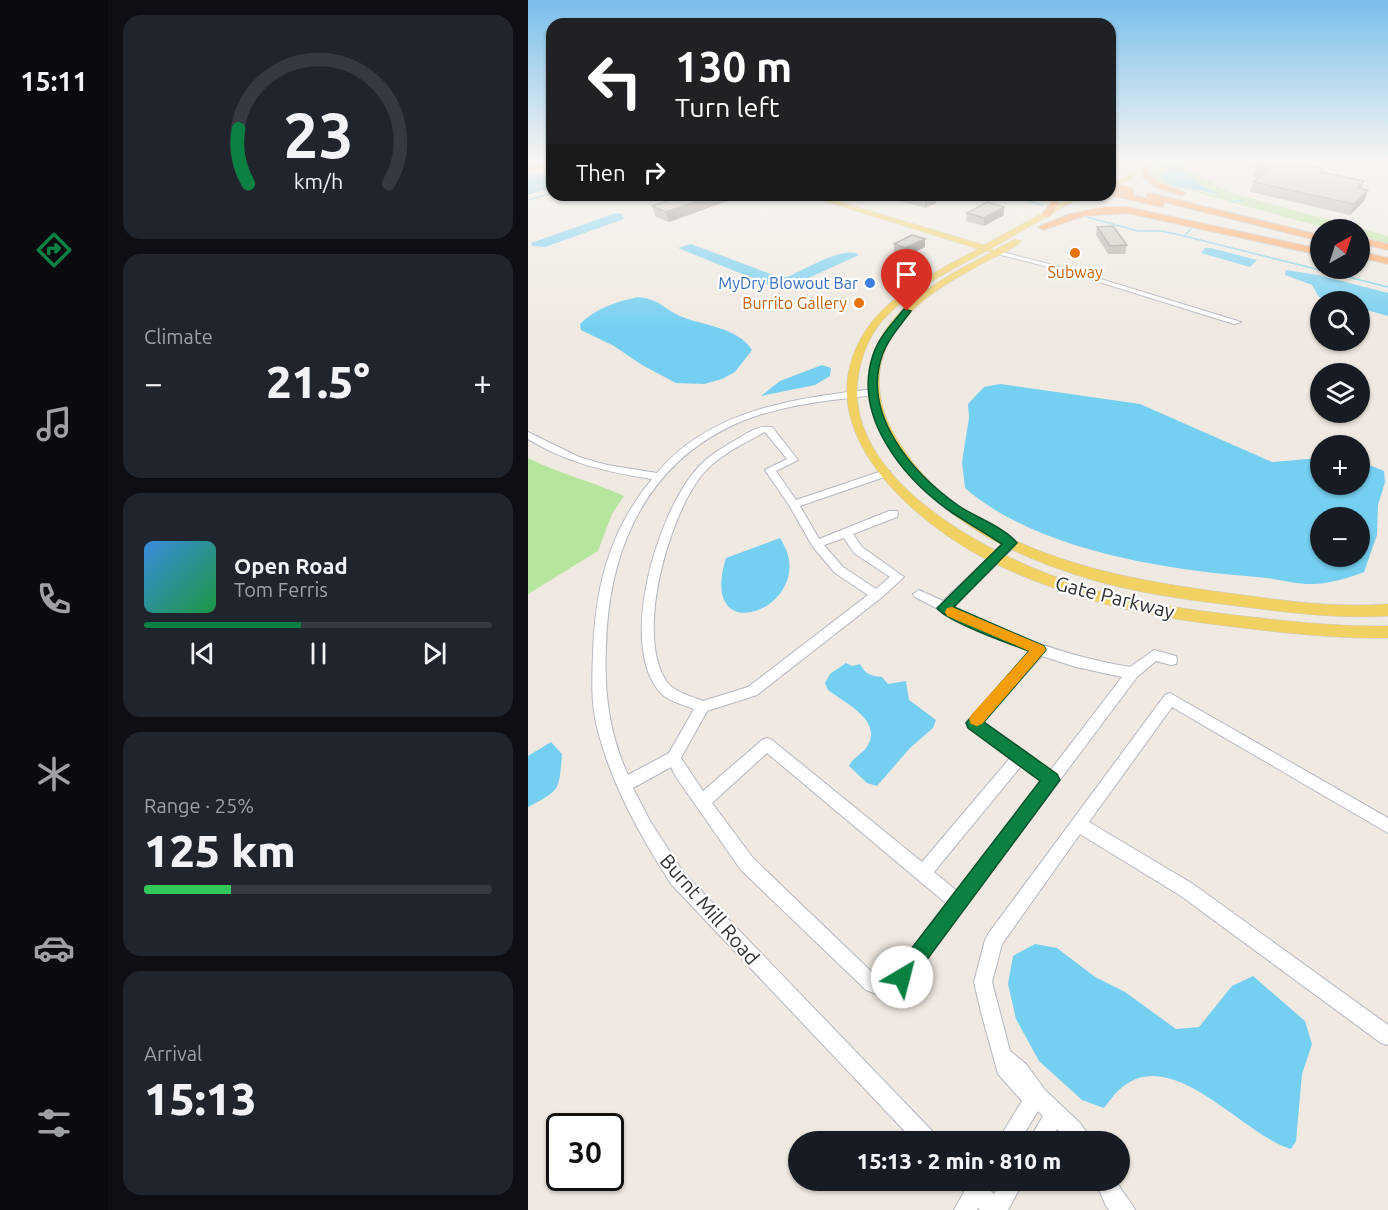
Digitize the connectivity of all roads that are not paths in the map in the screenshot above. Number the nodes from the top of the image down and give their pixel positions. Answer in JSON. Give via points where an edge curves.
{"nodes":[{"id":1,"x":880,"y":216,"type":"edge"},
{"id":2,"x":902,"y":216,"type":"edge"},
{"id":3,"x":1043,"y":216,"type":"edge"},
{"id":4,"x":1061,"y":216,"type":"edge"},
{"id":5,"x":1070,"y":216,"type":"edge"},
{"id":6,"x":1164,"y":216,"type":"edge"},
{"id":7,"x":1216,"y":216,"type":"edge"},
{"id":8,"x":1228,"y":216,"type":"edge"},
{"id":9,"x":1270,"y":216,"type":"edge"},
{"id":10,"x":912,"y":226,"type":"junction"},
{"id":11,"x":934,"y":226,"type":"junction"},
{"id":12,"x":1310,"y":227,"type":"edge"},
{"id":13,"x":1036,"y":231,"type":"junction"},
{"id":14,"x":1310,"y":236,"type":"edge"},
{"id":15,"x":1310,"y":241,"type":"edge"},
{"id":16,"x":1370,"y":243,"type":"edge"},
{"id":17,"x":1388,"y":247,"type":"edge"},
{"id":18,"x":996,"y":248,"type":"junction"},
{"id":19,"x":1310,"y":250,"type":"edge"},
{"id":20,"x":1370,"y":251,"type":"edge"},
{"id":21,"x":1388,"y":255,"type":"edge"},
{"id":22,"x":1370,"y":257,"type":"edge"},
{"id":23,"x":1388,"y":261,"type":"edge"},
{"id":24,"x":1370,"y":263,"type":"edge"},
{"id":25,"x":1388,"y":267,"type":"edge"},
{"id":26,"x":1237,"y":322,"type":"dead end"},
{"id":27,"x":874,"y":392,"type":"junction"},
{"id":28,"x":851,"y":395,"type":"junction"},
{"id":29,"x":528,"y":435,"type":"edge"},
{"id":30,"x":886,"y":472,"type":"junction"},
{"id":31,"x":659,"y":477,"type":"junction"},
{"id":32,"x":794,"y":504,"type":"junction"},
{"id":33,"x":893,"y":514,"type":"dead end"},
{"id":34,"x":846,"y":533,"type":"junction"},
{"id":35,"x":1011,"y":543,"type":"junction"},
{"id":36,"x":817,"y":544,"type":"junction"},
{"id":37,"x":995,"y":557,"type":"junction"},
{"id":38,"x":919,"y":594,"type":"dead end"},
{"id":39,"x":877,"y":595,"type":"junction"},
{"id":40,"x":944,"y":608,"type":"junction"},
{"id":41,"x":1388,"y":610,"type":"edge"},
{"id":42,"x":1388,"y":632,"type":"edge"},
{"id":43,"x":1039,"y":650,"type":"junction"},
{"id":44,"x":1171,"y":660,"type":"dead end"},
{"id":45,"x":1132,"y":673,"type":"junction"},
{"id":46,"x":702,"y":707,"type":"junction"},
{"id":47,"x":674,"y":758,"type":"junction"},
{"id":48,"x":1020,"y":758,"type":"junction"},
{"id":49,"x":1051,"y":780,"type":"junction"},
{"id":50,"x":626,"y":784,"type":"junction"},
{"id":51,"x":702,"y":802,"type":"junction"},
{"id":52,"x":1079,"y":825,"type":"junction"},
{"id":53,"x":1388,"y":826,"type":"edge"},
{"id":54,"x":923,"y":873,"type":"junction"},
{"id":55,"x":958,"y":902,"type":"junction"},
{"id":56,"x":1388,"y":1036,"type":"edge"},
{"id":57,"x":1036,"y":1096,"type":"junction"},
{"id":58,"x":1055,"y":1114,"type":"junction"},
{"id":59,"x":918,"y":1131,"type":"edge"},
{"id":60,"x":1014,"y":1131,"type":"edge"},
{"id":61,"x":1045,"y":1131,"type":"edge"},
{"id":62,"x":1072,"y":1131,"type":"edge"},
{"id":63,"x":972,"y":1191,"type":"edge"},
{"id":64,"x":981,"y":1191,"type":"edge"},
{"id":65,"x":1007,"y":1191,"type":"edge"},
{"id":66,"x":1110,"y":1191,"type":"edge"},
{"id":67,"x":965,"y":1210,"type":"edge"},
{"id":68,"x":996,"y":1210,"type":"edge"},
{"id":69,"x":1124,"y":1210,"type":"edge"}],
"edges":[{"from":1,"to":10,"type":"main road"},
{"from":2,"to":11,"type":"main road"},
{"from":3,"to":18,"type":"main road","name":"Gate Parkway"},
{"from":4,"to":13,"type":"main road","name":"Gate Parkway"},
{"from":5,"to":13,"type":"highway"},
{"from":6,"to":19,"type":"highway"},
{"from":7,"to":15,"type":"highway"},
{"from":8,"to":14,"type":"highway"},
{"from":9,"to":12,"type":"highway"},
{"from":10,"to":11,"type":"main road"},
{"from":10,"to":18,"type":"main road"},
{"from":11,"to":18,"type":"main road"},
{"from":13,"to":18,"type":"main road","name":"Gate Parkway"},
{"from":16,"to":17,"type":"highway"},
{"from":18,"to":26,"type":"street"},
{"from":18,"to":27,"type":"main road","name":"Gate Parkway","via":[[898,320],[878,354]]},
{"from":18,"to":28,"type":"main road","name":"Gate Parkway","via":[[912,291],[884,314],[859,350]]},
{"from":20,"to":21,"type":"highway"},
{"from":22,"to":23,"type":"highway"},
{"from":24,"to":25,"type":"highway"},
{"from":27,"to":28,"type":"street","name":"Burnt Mill Road"},
{"from":27,"to":35,"type":"main road","name":"Gate Parkway","via":[[876,412],[911,471],[954,508]]},
{"from":28,"to":30,"type":"main road","name":"Gate Parkway","via":[[860,433]]},
{"from":28,"to":31,"type":"street","name":"Burnt Mill Road","via":[[787,403],[750,414],[689,447]]},
{"from":29,"to":31,"type":"street","via":[[587,465]]},
{"from":30,"to":32,"type":"street"},
{"from":30,"to":37,"type":"main road","name":"Gate Parkway","via":[[926,514]]},
{"from":31,"to":50,"type":"street","name":"Burnt Mill Road","via":[[626,528],[608,574],[600,621],[598,687],[605,731]]},
{"from":32,"to":36,"type":"street"},
{"from":32,"to":46,"type":"street","via":[[770,470],[793,460],[769,429],[724,451],[698,473],[680,502],[655,565],[647,621],[649,659],[664,689]]},
{"from":33,"to":34,"type":"street"},
{"from":34,"to":36,"type":"street"},
{"from":34,"to":39,"type":"street","via":[[858,550],[898,577]]},
{"from":35,"to":37,"type":"street"},
{"from":35,"to":41,"type":"main road","name":"Gate Parkway","via":[[1104,578],[1144,587],[1278,605],[1342,611]]},
{"from":36,"to":39,"type":"street","via":[[839,570]]},
{"from":37,"to":40,"type":"street"},
{"from":37,"to":42,"type":"main road","name":"Gate Parkway","via":[[1042,578],[1128,604],[1289,628],[1349,634]]},
{"from":38,"to":40,"type":"street"},
{"from":39,"to":46,"type":"street","via":[[752,691]]},
{"from":40,"to":43,"type":"street"},
{"from":43,"to":45,"type":"street"},
{"from":43,"to":48,"type":"street","via":[[973,723]]},
{"from":44,"to":45,"type":"street","via":[[1154,656]]},
{"from":45,"to":49,"type":"street"},
{"from":46,"to":47,"type":"street"},
{"from":47,"to":50,"type":"street"},
{"from":47,"to":51,"type":"street"},
{"from":48,"to":49,"type":"street"},
{"from":48,"to":54,"type":"street"},
{"from":49,"to":55,"type":"street"},
{"from":50,"to":59,"type":"street","name":"Burnt Mill Road","via":[[653,842],[677,878]]},
{"from":51,"to":54,"type":"street","via":[[767,744]]},
{"from":51,"to":55,"type":"street","via":[[747,864],[872,984],[887,989],[902,977]]},
{"from":52,"to":53,"type":"street","via":[[1170,699]]},
{"from":52,"to":56,"type":"street","via":[[1187,890]]},
{"from":52,"to":57,"type":"street","via":[[994,940],[983,982],[1005,1067],[1027,1094]]},
{"from":54,"to":55,"type":"street"},
{"from":57,"to":58,"type":"street"},
{"from":57,"to":60,"type":"street"},
{"from":58,"to":61,"type":"street"},
{"from":58,"to":62,"type":"street"},
{"from":63,"to":67,"type":"street"},
{"from":64,"to":68,"type":"street"},
{"from":65,"to":68,"type":"street"},
{"from":66,"to":69,"type":"street"}]}
